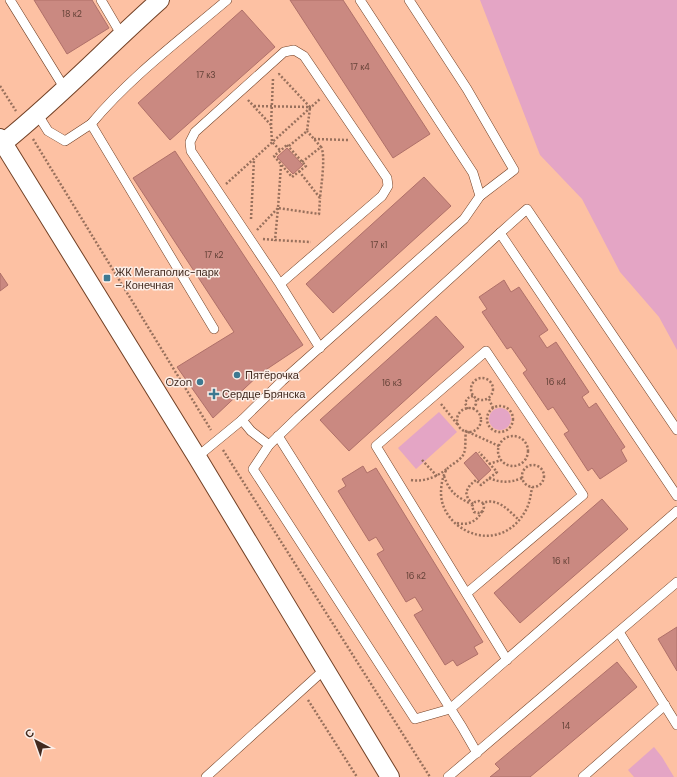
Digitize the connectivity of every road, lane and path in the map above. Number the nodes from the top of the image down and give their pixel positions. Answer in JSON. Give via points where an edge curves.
{"nodes":[{"id":1,"x":10,"y":0,"type":"edge"},
{"id":2,"x":101,"y":0,"type":"edge"},
{"id":3,"x":160,"y":0,"type":"edge"},
{"id":4,"x":227,"y":0,"type":"edge"},
{"id":5,"x":360,"y":0,"type":"edge"},
{"id":6,"x":409,"y":0,"type":"edge"},
{"id":7,"x":121,"y":34,"type":"junction"},
{"id":8,"x":274,"y":78,"type":"junction"},
{"id":9,"x":269,"y":83,"type":"dead end"},
{"id":10,"x":65,"y":89,"type":"junction"},
{"id":11,"x":241,"y":92,"type":"junction"},
{"id":12,"x":328,"y":93,"type":"junction"},
{"id":13,"x":254,"y":96,"type":"dead end"},
{"id":14,"x":249,"y":101,"type":"junction"},
{"id":15,"x":254,"y":106,"type":"junction"},
{"id":16,"x":273,"y":106,"type":"junction"},
{"id":17,"x":310,"y":107,"type":"junction"},
{"id":18,"x":38,"y":115,"type":"junction"},
{"id":19,"x":91,"y":124,"type":"junction"},
{"id":20,"x":271,"y":125,"type":"junction"},
{"id":21,"x":307,"y":131,"type":"junction"},
{"id":22,"x":314,"y":139,"type":"junction"},
{"id":23,"x":361,"y":140,"type":"junction"},
{"id":24,"x":2,"y":141,"type":"edge"},
{"id":25,"x":272,"y":142,"type":"junction"},
{"id":26,"x":289,"y":146,"type":"junction"},
{"id":27,"x":321,"y":147,"type":"junction"},
{"id":28,"x":281,"y":151,"type":"junction"},
{"id":29,"x":254,"y":159,"type":"junction"},
{"id":30,"x":302,"y":162,"type":"junction"},
{"id":31,"x":281,"y":165,"type":"junction"},
{"id":32,"x":299,"y":171,"type":"junction"},
{"id":33,"x":218,"y":191,"type":"junction"},
{"id":34,"x":480,"y":196,"type":"junction"},
{"id":35,"x":320,"y":198,"type":"junction"},
{"id":36,"x":278,"y":208,"type":"junction"},
{"id":37,"x":500,"y":234,"type":"junction"},
{"id":38,"x":250,"y":238,"type":"junction"},
{"id":39,"x":275,"y":240,"type":"junction"},
{"id":40,"x":327,"y":243,"type":"junction"},
{"id":41,"x":280,"y":284,"type":"junction"},
{"id":42,"x":214,"y":329,"type":"dead end"},
{"id":43,"x":320,"y":348,"type":"junction"},
{"id":44,"x":475,"y":398,"type":"junction"},
{"id":45,"x":489,"y":399,"type":"junction"},
{"id":46,"x":438,"y":400,"type":"dead end"},
{"id":47,"x":493,"y":408,"type":"junction"},
{"id":48,"x":468,"y":409,"type":"junction"},
{"id":49,"x":473,"y":409,"type":"junction"},
{"id":50,"x":487,"y":419,"type":"junction"},
{"id":51,"x":242,"y":420,"type":"junction"},
{"id":52,"x":481,"y":420,"type":"junction"},
{"id":53,"x":460,"y":427,"type":"junction"},
{"id":54,"x":677,"y":430,"type":"edge"},
{"id":55,"x":466,"y":431,"type":"junction"},
{"id":56,"x":505,"y":431,"type":"junction"},
{"id":57,"x":278,"y":436,"type":"junction"},
{"id":58,"x":508,"y":438,"type":"junction"},
{"id":59,"x":269,"y":445,"type":"junction"},
{"id":60,"x":499,"y":446,"type":"junction"},
{"id":61,"x":479,"y":452,"type":"dead end"},
{"id":62,"x":197,"y":457,"type":"junction"},
{"id":63,"x":422,"y":460,"type":"dead end"},
{"id":64,"x":502,"y":460,"type":"junction"},
{"id":65,"x":523,"y":463,"type":"junction"},
{"id":66,"x":489,"y":464,"type":"junction"},
{"id":67,"x":526,"y":467,"type":"junction"},
{"id":68,"x":447,"y":468,"type":"junction"},
{"id":69,"x":393,"y":473,"type":"junction"},
{"id":70,"x":444,"y":475,"type":"junction"},
{"id":71,"x":437,"y":476,"type":"junction"},
{"id":72,"x":489,"y":478,"type":"junction"},
{"id":73,"x":522,"y":478,"type":"junction"},
{"id":74,"x":532,"y":487,"type":"junction"},
{"id":75,"x":677,"y":496,"type":"edge"},
{"id":76,"x":483,"y":503,"type":"junction"},
{"id":77,"x":473,"y":504,"type":"junction"},
{"id":78,"x":483,"y":511,"type":"junction"},
{"id":79,"x":677,"y":512,"type":"edge"},
{"id":80,"x":519,"y":520,"type":"junction"},
{"id":81,"x":454,"y":522,"type":"junction"},
{"id":82,"x":677,"y":582,"type":"edge"},
{"id":83,"x":467,"y":593,"type":"junction"},
{"id":84,"x":619,"y":632,"type":"junction"},
{"id":85,"x":507,"y":660,"type":"junction"},
{"id":86,"x":324,"y":670,"type":"junction"},
{"id":87,"x":302,"y":690,"type":"junction"},
{"id":88,"x":665,"y":705,"type":"junction"},
{"id":89,"x":450,"y":709,"type":"junction"},
{"id":90,"x":677,"y":724,"type":"edge"},
{"id":91,"x":477,"y":753,"type":"junction"},
{"id":92,"x":206,"y":777,"type":"edge"},
{"id":93,"x":357,"y":777,"type":"edge"},
{"id":94,"x":390,"y":777,"type":"edge"},
{"id":95,"x":448,"y":777,"type":"edge"},
{"id":96,"x":583,"y":777,"type":"edge"}],
"edges":[{"from":1,"to":10,"type":"lane"},
{"from":2,"to":7,"type":"lane"},
{"from":3,"to":7,"type":"street"},
{"from":4,"to":19,"type":"lane","via":[[146,70]]},
{"from":5,"to":34,"type":"lane","via":[[473,173]]},
{"from":6,"to":34,"type":"lane","via":[[467,89],[514,170]]},
{"from":7,"to":10,"type":"street"},
{"from":8,"to":9,"type":"path"},
{"from":8,"to":16,"type":"path"},
{"from":8,"to":17,"type":"path","via":[[279,74]]},
{"from":10,"to":18,"type":"street"},
{"from":11,"to":12,"type":"lane","via":[[284,52],[294,50],[304,56]]},
{"from":11,"to":14,"type":"path"},
{"from":11,"to":33,"type":"lane","via":[[195,132],[190,142],[191,151]]},
{"from":12,"to":17,"type":"path"},
{"from":12,"to":23,"type":"lane"},
{"from":13,"to":14,"type":"path"},
{"from":14,"to":15,"type":"path"},
{"from":15,"to":16,"type":"path"},
{"from":15,"to":20,"type":"path"},
{"from":16,"to":17,"type":"path"},
{"from":16,"to":20,"type":"path"},
{"from":17,"to":21,"type":"path"},
{"from":17,"to":25,"type":"path"},
{"from":18,"to":19,"type":"lane","via":[[48,131],[65,141]]},
{"from":18,"to":24,"type":"street"},
{"from":19,"to":42,"type":"lane"},
{"from":20,"to":25,"type":"path"},
{"from":21,"to":22,"type":"path"},
{"from":21,"to":26,"type":"path"},
{"from":22,"to":23,"type":"path"},
{"from":22,"to":27,"type":"path"},
{"from":23,"to":40,"type":"lane","via":[[387,178],[388,186],[382,196]]},
{"from":24,"to":62,"type":"street"},
{"from":25,"to":28,"type":"path"},
{"from":25,"to":29,"type":"path"},
{"from":26,"to":28,"type":"path"},
{"from":26,"to":30,"type":"path"},
{"from":27,"to":30,"type":"path"},
{"from":27,"to":35,"type":"path","via":[[323,150]]},
{"from":28,"to":31,"type":"path","via":[[274,156]]},
{"from":29,"to":33,"type":"path"},
{"from":29,"to":38,"type":"path"},
{"from":30,"to":32,"type":"path","via":[[306,166]]},
{"from":31,"to":32,"type":"path","via":[[292,177]]},
{"from":31,"to":36,"type":"path"},
{"from":32,"to":35,"type":"path"},
{"from":33,"to":38,"type":"lane"},
{"from":34,"to":43,"type":"lane","via":[[464,219]]},
{"from":35,"to":36,"type":"path","via":[[319,214]]},
{"from":36,"to":38,"type":"path"},
{"from":36,"to":39,"type":"path"},
{"from":37,"to":54,"type":"lane","via":[[527,209]]},
{"from":37,"to":57,"type":"lane"},
{"from":37,"to":75,"type":"lane"},
{"from":38,"to":39,"type":"path"},
{"from":38,"to":41,"type":"lane"},
{"from":39,"to":40,"type":"path"},
{"from":40,"to":41,"type":"lane"},
{"from":41,"to":43,"type":"lane"},
{"from":43,"to":51,"type":"lane"},
{"from":44,"to":45,"type":"path","via":[[483,401]]},
{"from":44,"to":45,"type":"path","via":[[471,390],[473,383],[483,378],[490,381],[494,388]]},
{"from":44,"to":48,"type":"path","via":[[466,400]]},
{"from":44,"to":49,"type":"path","via":[[476,404]]},
{"from":45,"to":47,"type":"path"},
{"from":46,"to":53,"type":"path"},
{"from":47,"to":50,"type":"path"},
{"from":47,"to":56,"type":"path","via":[[499,406],[510,411],[512,424]]},
{"from":48,"to":49,"type":"path"},
{"from":48,"to":53,"type":"path","via":[[459,415]]},
{"from":49,"to":52,"type":"path","via":[[478,412]]},
{"from":50,"to":52,"type":"path"},
{"from":50,"to":56,"type":"path","via":[[495,431]]},
{"from":51,"to":59,"type":"lane"},
{"from":51,"to":62,"type":"lane"},
{"from":52,"to":55,"type":"path","via":[[477,429]]},
{"from":53,"to":55,"type":"path"},
{"from":55,"to":60,"type":"path"},
{"from":55,"to":68,"type":"path","via":[[464,452]]},
{"from":56,"to":58,"type":"path"},
{"from":57,"to":59,"type":"lane"},
{"from":57,"to":89,"type":"lane"},
{"from":58,"to":60,"type":"path"},
{"from":58,"to":65,"type":"path","via":[[515,436],[527,444],[528,454]]},
{"from":59,"to":89,"type":"lane","via":[[253,469],[415,719]]},
{"from":60,"to":64,"type":"path","via":[[498,451]]},
{"from":61,"to":66,"type":"path"},
{"from":62,"to":86,"type":"street"},
{"from":63,"to":71,"type":"path"},
{"from":64,"to":65,"type":"path","via":[[510,466]]},
{"from":64,"to":66,"type":"path"},
{"from":65,"to":67,"type":"path"},
{"from":66,"to":72,"type":"path","via":[[497,472]]},
{"from":67,"to":73,"type":"path"},
{"from":67,"to":74,"type":"path","via":[[536,465],[544,472],[543,482]]},
{"from":68,"to":70,"type":"path"},
{"from":68,"to":71,"type":"path"},
{"from":69,"to":71,"type":"path","via":[[403,479],[415,481]]},
{"from":69,"to":83,"type":"lane"},
{"from":69,"to":83,"type":"lane","via":[[376,446],[486,350],[583,495]]},
{"from":70,"to":77,"type":"path","via":[[452,493]]},
{"from":70,"to":81,"type":"path","via":[[441,493],[443,506]]},
{"from":72,"to":73,"type":"path","via":[[510,482]]},
{"from":72,"to":77,"type":"path","via":[[481,485],[476,480],[470,485],[466,492]]},
{"from":73,"to":74,"type":"path"},
{"from":74,"to":80,"type":"path","via":[[527,507]]},
{"from":76,"to":77,"type":"path","via":[[477,501]]},
{"from":76,"to":78,"type":"path"},
{"from":76,"to":80,"type":"path","via":[[491,501],[503,505]]},
{"from":77,"to":78,"type":"path","via":[[472,508],[476,513]]},
{"from":78,"to":81,"type":"path","via":[[469,523]]},
{"from":79,"to":85,"type":"lane"},
{"from":80,"to":81,"type":"path","via":[[508,530],[495,536],[469,533]]},
{"from":82,"to":84,"type":"lane"},
{"from":83,"to":85,"type":"lane"},
{"from":84,"to":88,"type":"lane"},
{"from":84,"to":91,"type":"lane"},
{"from":85,"to":89,"type":"lane"},
{"from":86,"to":87,"type":"lane"},
{"from":86,"to":94,"type":"street"},
{"from":87,"to":92,"type":"lane"},
{"from":87,"to":93,"type":"path"},
{"from":88,"to":90,"type":"lane"},
{"from":88,"to":96,"type":"lane"},
{"from":89,"to":91,"type":"lane"},
{"from":91,"to":95,"type":"lane"}]}
